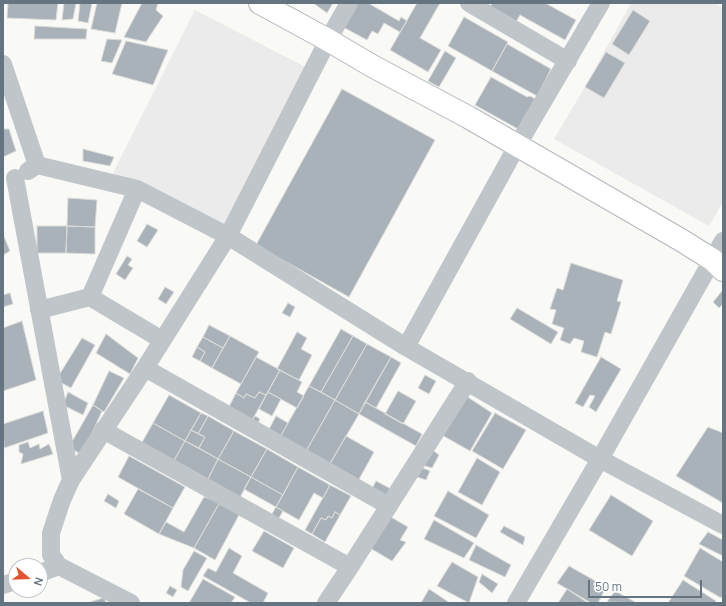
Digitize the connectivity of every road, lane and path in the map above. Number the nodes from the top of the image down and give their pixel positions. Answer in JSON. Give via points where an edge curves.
{"nodes":[{"id":1,"x":260,"y":3,"type":"edge"},
{"id":2,"x":349,"y":3,"type":"edge"},
{"id":3,"x":469,"y":3,"type":"edge"},
{"id":4,"x":601,"y":3,"type":"edge"},
{"id":5,"x":328,"y":40,"type":"junction"},
{"id":6,"x":568,"y":61,"type":"junction"},
{"id":7,"x":3,"y":64,"type":"edge"},
{"id":8,"x":517,"y":146,"type":"junction"},
{"id":9,"x":37,"y":165,"type":"junction"},
{"id":10,"x":9,"y":180,"type":"edge"},
{"id":11,"x":137,"y":189,"type":"junction"},
{"id":12,"x":228,"y":236,"type":"junction"},
{"id":13,"x":723,"y":241,"type":"edge"},
{"id":14,"x":718,"y":265,"type":"edge"},
{"id":15,"x":90,"y":297,"type":"junction"},
{"id":16,"x":40,"y":310,"type":"junction"},
{"id":17,"x":162,"y":340,"type":"junction"},
{"id":18,"x":406,"y":347,"type":"junction"},
{"id":19,"x":145,"y":368,"type":"junction"},
{"id":20,"x":468,"y":381,"type":"junction"},
{"id":21,"x":103,"y":430,"type":"junction"},
{"id":22,"x":600,"y":459,"type":"junction"},
{"id":23,"x":71,"y":480,"type":"junction"},
{"id":24,"x":388,"y":506,"type":"junction"},
{"id":25,"x":723,"y":526,"type":"edge"},
{"id":26,"x":59,"y":566,"type":"junction"},
{"id":27,"x":350,"y":567,"type":"junction"},
{"id":28,"x":48,"y":570,"type":"edge"},
{"id":29,"x":131,"y":603,"type":"edge"},
{"id":30,"x":326,"y":603,"type":"edge"},
{"id":31,"x":516,"y":603,"type":"edge"}],
"edges":[{"from":1,"to":5,"type":"street"},
{"from":2,"to":5,"type":"street"},
{"from":3,"to":6,"type":"street"},
{"from":4,"to":6,"type":"street"},
{"from":5,"to":8,"type":"street"},
{"from":5,"to":12,"type":"street"},
{"from":6,"to":8,"type":"street"},
{"from":7,"to":9,"type":"street"},
{"from":8,"to":14,"type":"street","via":[[675,237]]},
{"from":8,"to":18,"type":"street"},
{"from":9,"to":10,"type":"street"},
{"from":9,"to":11,"type":"street"},
{"from":10,"to":16,"type":"street"},
{"from":11,"to":12,"type":"street"},
{"from":11,"to":15,"type":"street"},
{"from":12,"to":17,"type":"street"},
{"from":12,"to":18,"type":"street"},
{"from":13,"to":14,"type":"street"},
{"from":14,"to":22,"type":"street"},
{"from":15,"to":16,"type":"street"},
{"from":15,"to":17,"type":"street"},
{"from":16,"to":23,"type":"street"},
{"from":17,"to":19,"type":"street"},
{"from":18,"to":20,"type":"street"},
{"from":19,"to":21,"type":"street"},
{"from":19,"to":24,"type":"street"},
{"from":20,"to":22,"type":"street"},
{"from":20,"to":24,"type":"street"},
{"from":21,"to":23,"type":"street"},
{"from":21,"to":27,"type":"street"},
{"from":22,"to":25,"type":"street"},
{"from":22,"to":31,"type":"street"},
{"from":23,"to":26,"type":"street","via":[[51,533],[51,554]]},
{"from":24,"to":27,"type":"street"},
{"from":26,"to":28,"type":"street"},
{"from":26,"to":29,"type":"street"},
{"from":27,"to":30,"type":"street"}]}
